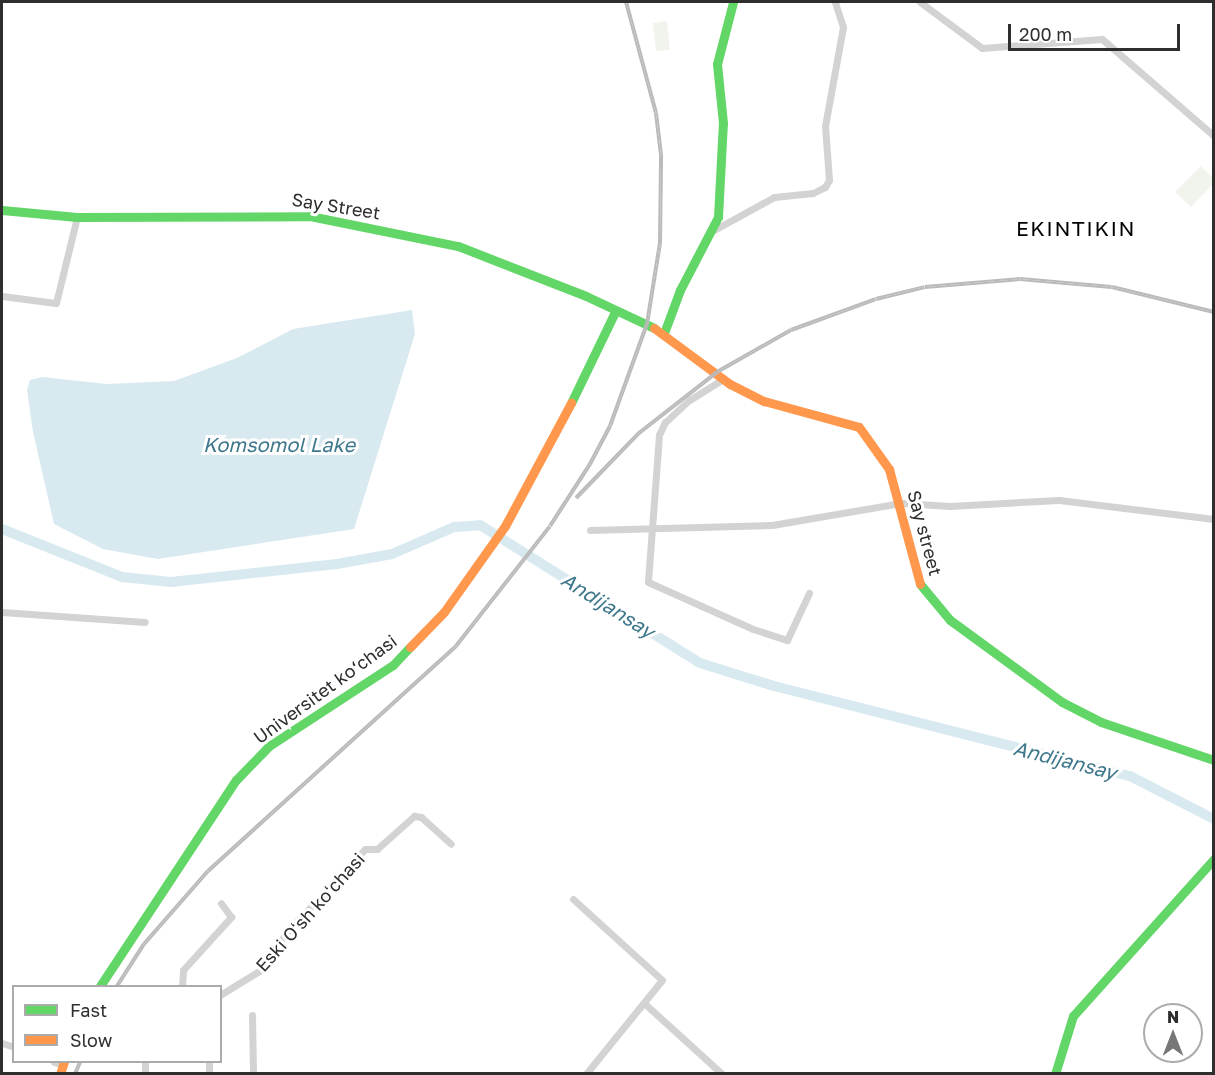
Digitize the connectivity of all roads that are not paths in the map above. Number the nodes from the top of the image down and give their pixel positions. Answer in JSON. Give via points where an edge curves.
{"nodes":[{"id":1,"x":733,"y":2,"type":"edge"},
{"id":2,"x":835,"y":2,"type":"edge"},
{"id":3,"x":920,"y":2,"type":"edge"},
{"id":4,"x":1214,"y":135,"type":"edge"},
{"id":5,"x":2,"y":210,"type":"edge"},
{"id":6,"x":77,"y":217,"type":"junction"},
{"id":7,"x":714,"y":230,"type":"junction"},
{"id":8,"x":2,"y":296,"type":"edge"},
{"id":9,"x":615,"y":312,"type":"junction"},
{"id":10,"x":664,"y":333,"type":"junction"},
{"id":11,"x":723,"y":380,"type":"junction"},
{"id":12,"x":901,"y":503,"type":"junction"},
{"id":13,"x":1214,"y":519,"type":"edge"},
{"id":14,"x":590,"y":530,"type":"dead end"},
{"id":15,"x":652,"y":531,"type":"junction"},
{"id":16,"x":809,"y":593,"type":"dead end"},
{"id":17,"x":2,"y":612,"type":"edge"},
{"id":18,"x":145,"y":622,"type":"dead end"},
{"id":19,"x":1214,"y":760,"type":"edge"},
{"id":20,"x":451,"y":844,"type":"dead end"},
{"id":21,"x":1214,"y":860,"type":"edge"},
{"id":22,"x":573,"y":899,"type":"dead end"},
{"id":23,"x":221,"y":903,"type":"dead end"},
{"id":24,"x":101,"y":985,"type":"edge"},
{"id":25,"x":182,"y":985,"type":"edge"},
{"id":26,"x":222,"y":994,"type":"edge"},
{"id":27,"x":644,"y":1003,"type":"junction"},
{"id":28,"x":252,"y":1015,"type":"dead end"},
{"id":29,"x":253,"y":1074,"type":"edge"},
{"id":30,"x":586,"y":1074,"type":"edge"},
{"id":31,"x":722,"y":1074,"type":"edge"},
{"id":32,"x":1055,"y":1074,"type":"edge"}],
"edges":[{"from":1,"to":7,"type":"main road","via":[[717,64],[723,172]]},
{"from":2,"to":7,"type":"street","via":[[843,27],[825,126],[829,180],[813,193],[774,197]]},
{"from":3,"to":4,"type":"street","via":[[982,48],[1102,39]]},
{"from":5,"to":6,"type":"main road","name":"Say Street"},
{"from":6,"to":8,"type":"street","via":[[56,303]]},
{"from":6,"to":9,"type":"main road","name":"Say Street","via":[[310,216],[458,246],[521,268]]},
{"from":7,"to":10,"type":"main road","via":[[680,290]]},
{"from":9,"to":10,"type":"main road","name":"Say street"},
{"from":9,"to":24,"type":"main road","name":"Universitet kо‘chasi","via":[[505,526],[444,612],[393,664],[269,746],[236,780],[175,867]]},
{"from":10,"to":11,"type":"main road","name":"Say street","via":[[705,361]]},
{"from":11,"to":12,"type":"main road","name":"Say street","via":[[764,401],[859,427],[889,469]]},
{"from":11,"to":15,"type":"street","via":[[689,400],[665,422],[655,450]]},
{"from":12,"to":13,"type":"street","via":[[950,506],[1059,500]]},
{"from":12,"to":15,"type":"street","via":[[772,525]]},
{"from":12,"to":19,"type":"main road","name":"Say street","via":[[907,544],[920,584],[950,620],[1062,702],[1101,722]]},
{"from":14,"to":15,"type":"street"},
{"from":15,"to":16,"type":"street","via":[[648,582],[753,629],[790,639]]},
{"from":17,"to":18,"type":"street"},
{"from":20,"to":26,"type":"street","name":"Eski Oʻsh koʻchasi","via":[[421,817],[414,816],[377,849],[365,849],[284,936],[259,971]]},
{"from":21,"to":32,"type":"main road","via":[[1073,1017]]},
{"from":22,"to":27,"type":"street","via":[[661,977],[661,984]]},
{"from":23,"to":25,"type":"street","via":[[231,917],[183,970]]},
{"from":27,"to":30,"type":"street"},
{"from":27,"to":31,"type":"street"},
{"from":28,"to":29,"type":"street"}]}
